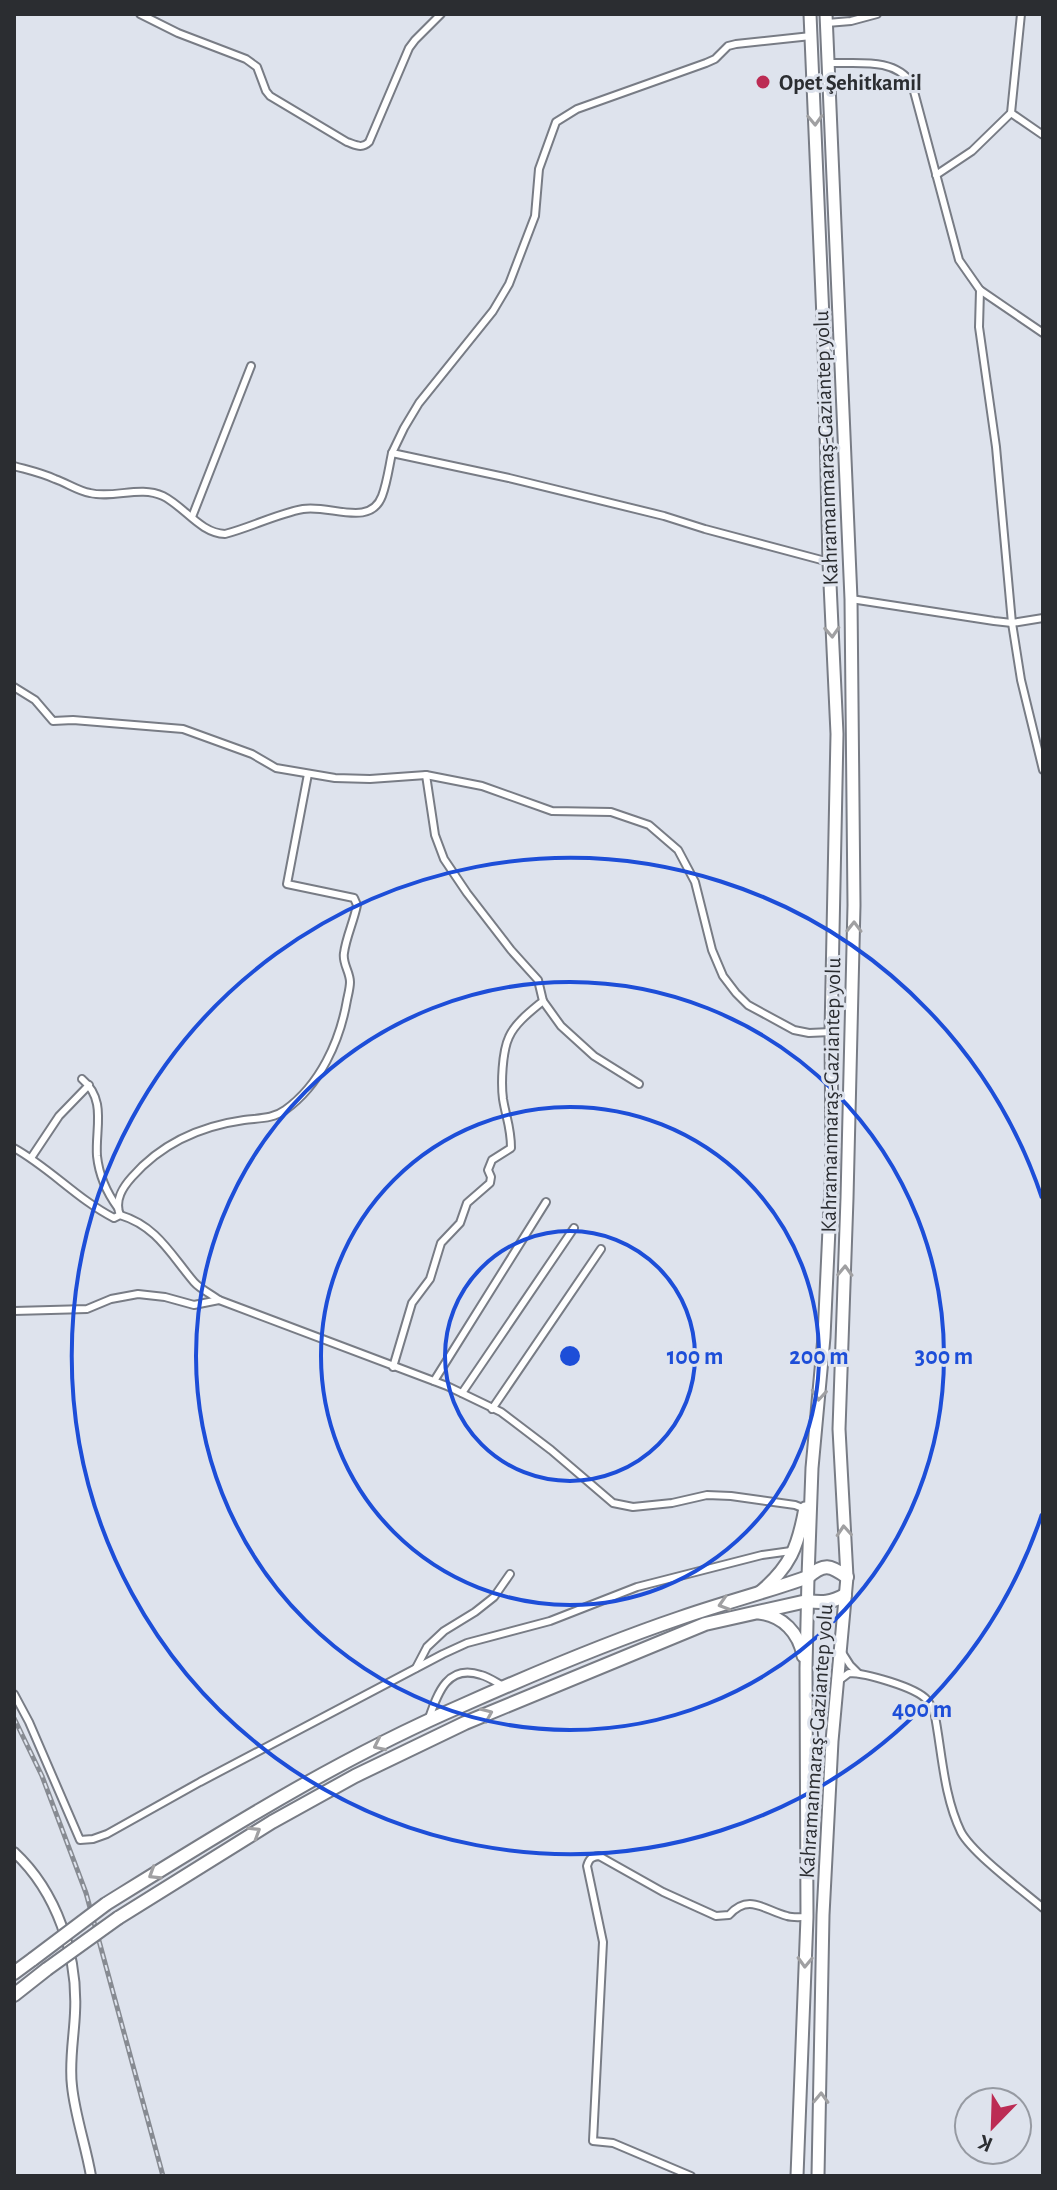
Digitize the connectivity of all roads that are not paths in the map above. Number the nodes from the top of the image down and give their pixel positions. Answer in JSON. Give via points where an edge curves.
{"nodes":[{"id":1,"x":140,"y":14,"type":"edge"},
{"id":2,"x":441,"y":14,"type":"edge"},
{"id":3,"x":810,"y":14,"type":"edge"},
{"id":4,"x":877,"y":14,"type":"edge"},
{"id":5,"x":1021,"y":14,"type":"edge"},
{"id":6,"x":827,"y":18,"type":"edge"},
{"id":7,"x":811,"y":36,"type":"junction"},
{"id":8,"x":829,"y":63,"type":"junction"},
{"id":9,"x":1011,"y":113,"type":"junction"},
{"id":10,"x":1043,"y":135,"type":"edge"},
{"id":11,"x":936,"y":175,"type":"junction"},
{"id":12,"x":980,"y":290,"type":"junction"},
{"id":13,"x":1043,"y":333,"type":"edge"},
{"id":14,"x":251,"y":366,"type":"dead end"},
{"id":15,"x":392,"y":453,"type":"junction"},
{"id":16,"x":14,"y":466,"type":"edge"},
{"id":17,"x":192,"y":517,"type":"junction"},
{"id":18,"x":829,"y":562,"type":"junction"},
{"id":19,"x":851,"y":599,"type":"junction"},
{"id":20,"x":1043,"y":618,"type":"edge"},
{"id":21,"x":1012,"y":623,"type":"junction"},
{"id":22,"x":14,"y":687,"type":"edge"},
{"id":23,"x":1043,"y":770,"type":"edge"},
{"id":24,"x":308,"y":774,"type":"junction"},
{"id":25,"x":426,"y":775,"type":"junction"},
{"id":26,"x":543,"y":1001,"type":"junction"},
{"id":27,"x":831,"y":1032,"type":"junction"},
{"id":28,"x":82,"y":1079,"type":"dead end"},
{"id":29,"x":639,"y":1084,"type":"dead end"},
{"id":30,"x":89,"y":1085,"type":"junction"},
{"id":31,"x":14,"y":1148,"type":"edge"},
{"id":32,"x":31,"y":1158,"type":"junction"},
{"id":33,"x":546,"y":1202,"type":"dead end"},
{"id":34,"x":119,"y":1211,"type":"junction"},
{"id":35,"x":574,"y":1228,"type":"dead end"},
{"id":36,"x":601,"y":1249,"type":"dead end"},
{"id":37,"x":219,"y":1300,"type":"junction"},
{"id":38,"x":14,"y":1311,"type":"edge"},
{"id":39,"x":393,"y":1367,"type":"junction"},
{"id":40,"x":434,"y":1381,"type":"junction"},
{"id":41,"x":462,"y":1393,"type":"junction"},
{"id":42,"x":492,"y":1409,"type":"junction"},
{"id":43,"x":812,"y":1468,"type":"junction"},
{"id":44,"x":805,"y":1509,"type":"junction"},
{"id":45,"x":795,"y":1550,"type":"junction"},
{"id":46,"x":510,"y":1574,"type":"dead end"},
{"id":47,"x":808,"y":1577,"type":"junction"},
{"id":48,"x":847,"y":1577,"type":"junction"},
{"id":49,"x":759,"y":1593,"type":"junction"},
{"id":50,"x":845,"y":1595,"type":"junction"},
{"id":51,"x":807,"y":1601,"type":"junction"},
{"id":52,"x":751,"y":1612,"type":"junction"},
{"id":53,"x":841,"y":1645,"type":"junction"},
{"id":54,"x":416,"y":1668,"type":"junction"},
{"id":55,"x":806,"y":1668,"type":"junction"},
{"id":56,"x":858,"y":1673,"type":"junction"},
{"id":57,"x":837,"y":1686,"type":"junction"},
{"id":58,"x":505,"y":1687,"type":"junction"},
{"id":59,"x":14,"y":1694,"type":"edge"},
{"id":60,"x":428,"y":1721,"type":"junction"},
{"id":61,"x":14,"y":1852,"type":"edge"},
{"id":62,"x":1043,"y":1908,"type":"edge"},
{"id":63,"x":807,"y":1917,"type":"junction"},
{"id":64,"x":14,"y":1972,"type":"edge"},
{"id":65,"x":14,"y":1996,"type":"edge"},
{"id":66,"x":91,"y":2176,"type":"edge"},
{"id":67,"x":691,"y":2176,"type":"edge"},
{"id":68,"x":797,"y":2176,"type":"edge"},
{"id":69,"x":818,"y":2176,"type":"edge"}],
"edges":[{"from":1,"to":2,"type":"street","via":[[246,59],[257,67],[270,96],[359,147],[369,142],[409,48]]},
{"from":3,"to":7,"type":"highway","name":"Kahramanmaraş-Gaziantep yolu"},
{"from":4,"to":6,"type":"street","via":[[851,21]]},
{"from":5,"to":9,"type":"street"},
{"from":6,"to":8,"type":"highway","name":"Kahramanmaraş-Gaziantep yolu"},
{"from":7,"to":15,"type":"street","via":[[728,46],[706,63],[577,109],[556,122],[539,169],[535,216],[509,284],[419,403]]},
{"from":7,"to":18,"type":"highway","name":"Kahramanmaraş-Gaziantep yolu","one_way":true},
{"from":8,"to":11,"type":"street","via":[[882,65],[908,77]]},
{"from":8,"to":19,"type":"highway","name":"Kahramanmaraş-Gaziantep yolu"},
{"from":9,"to":10,"type":"street"},
{"from":9,"to":11,"type":"street","via":[[972,151]]},
{"from":11,"to":12,"type":"street","via":[[959,260]]},
{"from":12,"to":13,"type":"street"},
{"from":12,"to":21,"type":"street","via":[[979,327]]},
{"from":14,"to":17,"type":"street"},
{"from":15,"to":17,"type":"street","via":[[381,500],[367,513],[304,509],[225,534],[207,530]]},
{"from":15,"to":18,"type":"street","via":[[664,516]]},
{"from":16,"to":17,"type":"street","via":[[89,493],[158,494]]},
{"from":18,"to":27,"type":"highway","name":"Kahramanmaraş-Gaziantep yolu","one_way":true,"via":[[837,734]]},
{"from":19,"to":21,"type":"street"},
{"from":48,"to":19,"type":"highway","name":"Kahramanmaraş-Gaziantep yolu","one_way":true,"via":[[839,1429],[854,905]]},
{"from":20,"to":21,"type":"street"},
{"from":21,"to":23,"type":"street"},
{"from":22,"to":24,"type":"street","via":[[35,700],[53,721],[183,729],[276,768]]},
{"from":24,"to":25,"type":"street","via":[[370,779]]},
{"from":24,"to":34,"type":"street","via":[[287,884],[354,898],[357,905],[344,953],[350,981],[346,1007],[330,1054],[308,1090],[282,1112],[198,1131],[147,1160],[121,1189]]},
{"from":25,"to":26,"type":"street","via":[[444,859],[538,980]]},
{"from":25,"to":27,"type":"street","via":[[482,786],[552,811],[611,812],[649,825],[678,850],[695,882],[712,950],[736,993],[794,1030]]},
{"from":26,"to":29,"type":"street","via":[[594,1056]]},
{"from":26,"to":39,"type":"street","via":[[509,1037],[503,1063],[511,1148],[492,1160],[490,1183],[467,1203],[460,1223],[441,1243],[430,1279],[412,1303]]},
{"from":27,"to":43,"type":"highway","name":"Kahramanmaraş-Gaziantep yolu","one_way":true,"via":[[830,1215]]},
{"from":28,"to":30,"type":"street"},
{"from":30,"to":32,"type":"street","via":[[59,1116]]},
{"from":30,"to":34,"type":"street","via":[[99,1106],[97,1156],[106,1193]]},
{"from":31,"to":32,"type":"street"},
{"from":32,"to":34,"type":"street","via":[[98,1210],[114,1218]]},
{"from":33,"to":40,"type":"street"},
{"from":34,"to":37,"type":"street","via":[[147,1228],[195,1284]]},
{"from":35,"to":41,"type":"street"},
{"from":36,"to":42,"type":"street"},
{"from":37,"to":38,"type":"street","via":[[194,1305],[138,1294],[87,1309]]},
{"from":37,"to":39,"type":"street"},
{"from":39,"to":40,"type":"street"},
{"from":40,"to":41,"type":"street"},
{"from":41,"to":42,"type":"street"},
{"from":42,"to":44,"type":"street","via":[[613,1503],[633,1507],[707,1495]]},
{"from":43,"to":44,"type":"highway"},
{"from":43,"to":47,"type":"highway","name":"Kahramanmaraş-Gaziantep yolu"},
{"from":44,"to":45,"type":"highway"},
{"from":45,"to":49,"type":"highway","via":[[776,1579]]},
{"from":45,"to":54,"type":"street","via":[[637,1587],[550,1621],[467,1643]]},
{"from":46,"to":54,"type":"street","via":[[494,1597],[427,1647]]},
{"from":47,"to":48,"type":"highway","via":[[825,1566]]},
{"from":47,"to":49,"type":"highway"},
{"from":47,"to":51,"type":"highway","name":"Kahramanmaraş-Gaziantep yolu"},
{"from":48,"to":50,"type":"highway","name":"Kahramanmaraş-Gaziantep yolu"},
{"from":49,"to":58,"type":"highway","one_way":true,"via":[[628,1637]]},
{"from":50,"to":51,"type":"highway","via":[[824,1603]]},
{"from":50,"to":53,"type":"highway","name":"Kahramanmaraş-Gaziantep yolu"},
{"from":51,"to":52,"type":"highway"},
{"from":51,"to":55,"type":"highway","name":"Kahramanmaraş-Gaziantep yolu"},
{"from":52,"to":55,"type":"highway","via":[[784,1621],[795,1634]]},
{"from":65,"to":52,"type":"highway","one_way":true,"bridge":true,"via":[[118,1918],[355,1776],[596,1668],[705,1624]]},
{"from":53,"to":56,"type":"street"},
{"from":53,"to":57,"type":"highway","name":"Kahramanmaraş-Gaziantep yolu"},
{"from":54,"to":59,"type":"street","via":[[107,1834],[80,1840]]},
{"from":55,"to":63,"type":"highway","name":"Kahramanmaraş-Gaziantep yolu"},
{"from":56,"to":57,"type":"street","via":[[843,1676]]},
{"from":56,"to":62,"type":"street","via":[[926,1698],[934,1711],[950,1801],[962,1834]]},
{"from":69,"to":57,"type":"highway","name":"Kahramanmaraş-Gaziantep yolu","one_way":true,"via":[[823,1915]]},
{"from":58,"to":60,"type":"highway"},
{"from":58,"to":60,"type":"street","via":[[480,1674],[458,1673],[445,1682]]},
{"from":60,"to":64,"type":"highway","one_way":true,"bridge":true,"via":[[263,1807],[106,1904]]},
{"from":61,"to":66,"type":"street","via":[[55,1906],[67,1946],[75,1985],[72,2086]]},
{"from":63,"to":67,"type":"street","via":[[747,1904],[716,1916],[599,1856],[589,1860],[603,1942],[593,2141],[613,2143]]},
{"from":63,"to":68,"type":"highway","name":"Kahramanmaraş-Gaziantep yolu","one_way":true}]}
